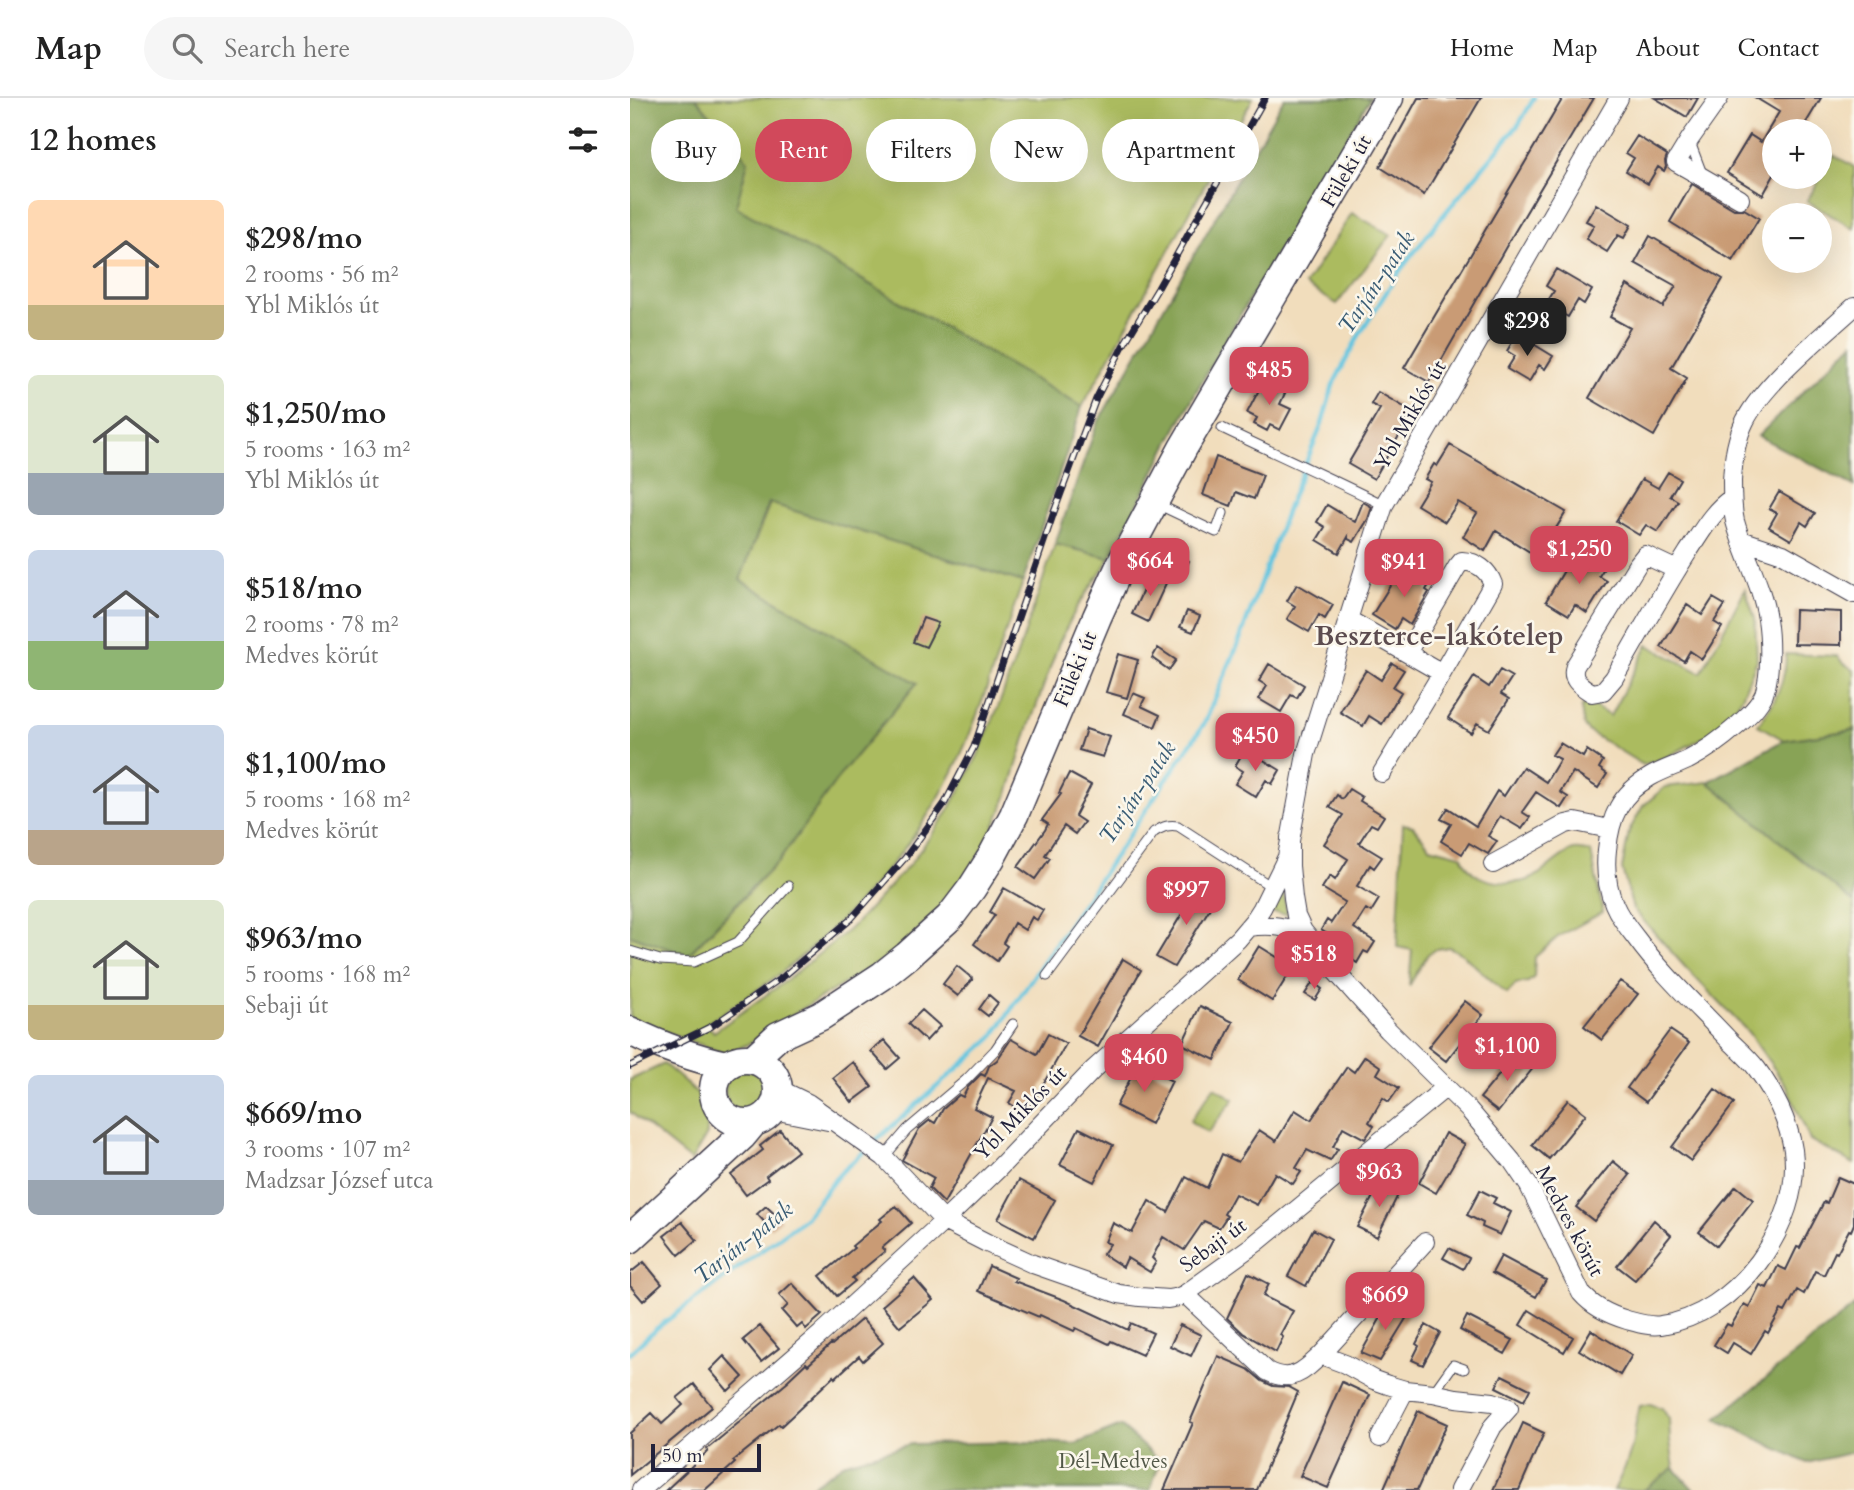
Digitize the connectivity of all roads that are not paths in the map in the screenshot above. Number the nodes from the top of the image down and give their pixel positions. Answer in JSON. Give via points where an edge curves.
{"nodes":[{"id":1,"x":1389,"y":98,"type":"edge"},
{"id":2,"x":1619,"y":98,"type":"edge"},
{"id":3,"x":1718,"y":98,"type":"edge"},
{"id":4,"x":1740,"y":199,"type":"dead end"},
{"id":5,"x":1854,"y":307,"type":"edge"},
{"id":6,"x":1222,"y":428,"type":"dead end"},
{"id":7,"x":1732,"y":498,"type":"junction"},
{"id":8,"x":1154,"y":502,"type":"junction"},
{"id":9,"x":1384,"y":505,"type":"junction"},
{"id":10,"x":1223,"y":513,"type":"dead end"},
{"id":11,"x":1741,"y":540,"type":"junction"},
{"id":12,"x":1677,"y":570,"type":"junction"},
{"id":13,"x":1854,"y":594,"type":"edge"},
{"id":14,"x":1349,"y":620,"type":"junction"},
{"id":15,"x":1407,"y":653,"type":"junction"},
{"id":16,"x":1442,"y":673,"type":"junction"},
{"id":17,"x":1382,"y":773,"type":"dead end"},
{"id":18,"x":1610,"y":829,"type":"junction"},
{"id":19,"x":1290,"y":838,"type":"junction"},
{"id":20,"x":1493,"y":864,"type":"dead end"},
{"id":21,"x":788,"y":886,"type":"dead end"},
{"id":22,"x":1272,"y":887,"type":"junction"},
{"id":23,"x":1248,"y":927,"type":"junction"},
{"id":24,"x":1307,"y":936,"type":"junction"},
{"id":25,"x":630,"y":951,"type":"edge"},
{"id":26,"x":1046,"y":976,"type":"dead end"},
{"id":27,"x":821,"y":1016,"type":"junction"},
{"id":28,"x":1013,"y":1024,"type":"dead end"},
{"id":29,"x":642,"y":1037,"type":"edge"},
{"id":30,"x":739,"y":1062,"type":"junction"},
{"id":31,"x":1445,"y":1088,"type":"junction"},
{"id":32,"x":770,"y":1100,"type":"junction"},
{"id":33,"x":718,"y":1105,"type":"junction"},
{"id":34,"x":875,"y":1151,"type":"junction"},
{"id":35,"x":690,"y":1184,"type":"junction"},
{"id":36,"x":944,"y":1221,"type":"junction"},
{"id":37,"x":630,"y":1239,"type":"edge"},
{"id":38,"x":1426,"y":1242,"type":"dead end"},
{"id":39,"x":1185,"y":1294,"type":"junction"},
{"id":40,"x":1321,"y":1355,"type":"junction"},
{"id":41,"x":1464,"y":1370,"type":"dead end"},
{"id":42,"x":1405,"y":1390,"type":"junction"},
{"id":43,"x":1433,"y":1392,"type":"junction"},
{"id":44,"x":1380,"y":1438,"type":"dead end"},
{"id":45,"x":641,"y":1490,"type":"edge"},
{"id":46,"x":1459,"y":1490,"type":"edge"}],
"edges":[{"from":1,"to":8,"type":"main road","name":"Füleki út"},
{"from":2,"to":9,"type":"street","name":"Ybl Miklós út"},
{"from":3,"to":4,"type":"street","via":[[1676,162]]},
{"from":5,"to":7,"type":"street","name":"Medves körút","via":[[1791,365],[1746,419],[1737,444]]},
{"from":6,"to":9,"type":"lane"},
{"from":7,"to":11,"type":"street","name":"Medves körút"},
{"from":7,"to":12,"type":"street","via":[[1709,521]]},
{"from":8,"to":10,"type":"lane","via":[[1216,531]]},
{"from":8,"to":27,"type":"main road","name":"Füleki út","via":[[1111,586],[1014,815],[991,858],[950,917],[882,976]]},
{"from":9,"to":14,"type":"street","name":"Ybl Miklós út"},
{"from":11,"to":13,"type":"street","via":[[1783,554]]},
{"from":11,"to":18,"type":"street","name":"Medves körút","via":[[1765,603],[1770,644],[1765,692],[1718,743],[1633,789],[1614,813]]},
{"from":12,"to":12,"type":"street","via":[[1645,555],[1574,666],[1575,680],[1581,686],[1592,693],[1603,691],[1614,678]]},
{"from":14,"to":15,"type":"street"},
{"from":14,"to":19,"type":"street","name":"Ybl Miklós út","via":[[1306,754]]},
{"from":15,"to":16,"type":"street"},
{"from":15,"to":16,"type":"street","via":[[1457,567],[1462,561],[1471,561],[1486,571],[1493,584]]},
{"from":16,"to":17,"type":"street"},
{"from":18,"to":20,"type":"street","via":[[1566,824]]},
{"from":18,"to":31,"type":"street","name":"Medves körút","via":[[1607,881],[1615,906],[1650,957],[1755,1066],[1786,1128],[1793,1148],[1789,1204],[1761,1257],[1743,1282],[1686,1319],[1658,1326],[1641,1324],[1593,1305],[1581,1293],[1529,1185],[1492,1136]]},
{"from":19,"to":22,"type":"street","name":"Ybl Miklós út","via":[[1287,857]]},
{"from":19,"to":24,"type":"street","name":"Medves körút","via":[[1296,916]]},
{"from":21,"to":25,"type":"lane","via":[[738,942],[694,962],[660,960]]},
{"from":22,"to":23,"type":"street","name":"Ybl Miklós út"},
{"from":22,"to":26,"type":"lane","via":[[1178,826],[1165,827],[1154,832]]},
{"from":23,"to":24,"type":"street","via":[[1283,926]]},
{"from":23,"to":36,"type":"street","name":"Ybl Miklós út","via":[[1093,1070]]},
{"from":24,"to":31,"type":"street","name":"Medves körút"},
{"from":27,"to":30,"type":"main road","name":"Füleki út","via":[[778,1036]]},
{"from":27,"to":32,"type":"main road","name":"Füleki út","via":[[795,1039]]},
{"from":28,"to":34,"type":"lane","via":[[965,1080]]},
{"from":29,"to":30,"type":"main road","via":[[701,1060]]},
{"from":29,"to":33,"type":"main road"},
{"from":30,"to":32,"type":"main road","via":[[766,1066]]},
{"from":30,"to":33,"type":"main road","name":"Füleki út","via":[[721,1070],[715,1082]]},
{"from":31,"to":39,"type":"street","name":"Sebaji út","via":[[1256,1243]]},
{"from":32,"to":33,"type":"main road","via":[[741,1123],[730,1120]]},
{"from":32,"to":34,"type":"street","name":"Sebaji út","via":[[834,1122]]},
{"from":32,"to":35,"type":"main road","name":"Füleki út","via":[[742,1136]]},
{"from":33,"to":35,"type":"main road","name":"Füleki út","via":[[716,1138]]},
{"from":34,"to":36,"type":"street","name":"Sebaji út"},
{"from":35,"to":37,"type":"main road","name":"Füleki út"},
{"from":36,"to":39,"type":"street","name":"Sebaji út","via":[[1030,1263],[1113,1292],[1168,1299]]},
{"from":36,"to":45,"type":"street","name":"Ybl Miklós út"},
{"from":38,"to":40,"type":"street"},
{"from":39,"to":40,"type":"street","via":[[1274,1375],[1294,1376]]},
{"from":40,"to":42,"type":"street"},
{"from":41,"to":43,"type":"lane","via":[[1453,1365]]},
{"from":42,"to":43,"type":"street"},
{"from":42,"to":44,"type":"street"},
{"from":43,"to":46,"type":"street","via":[[1509,1408],[1493,1426]]}]}
